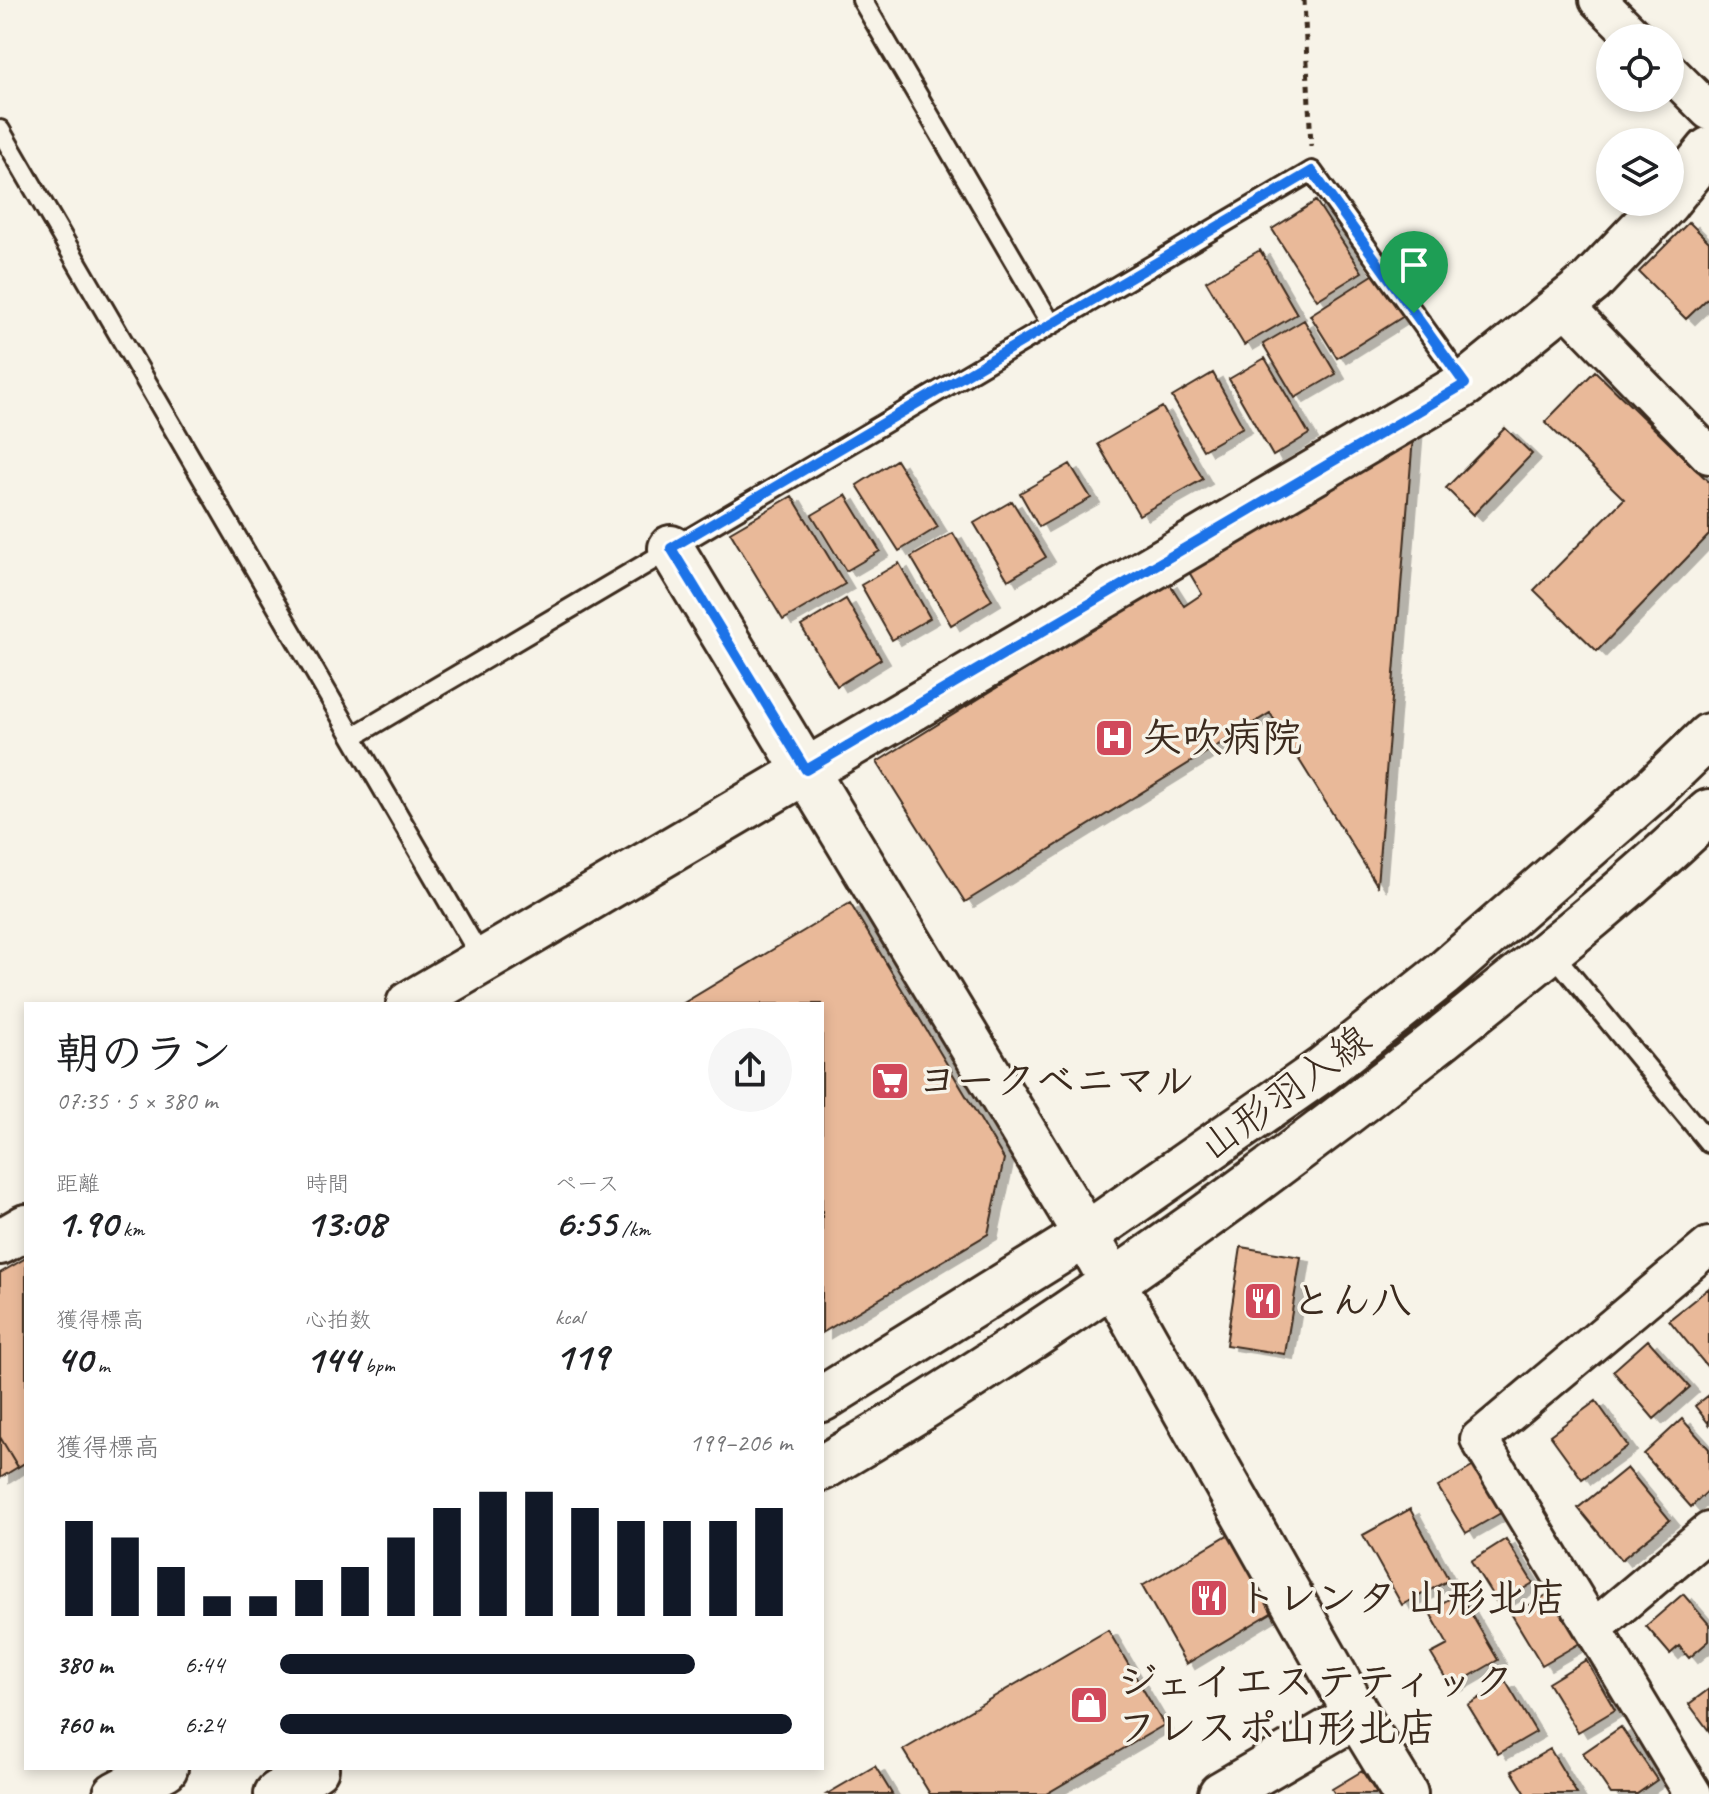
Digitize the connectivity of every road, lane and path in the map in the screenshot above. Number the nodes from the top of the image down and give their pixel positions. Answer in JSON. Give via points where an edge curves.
{"nodes":[{"id":1,"x":862,"y":0,"type":"edge"},
{"id":2,"x":1304,"y":0,"type":"edge"},
{"id":3,"x":1598,"y":0,"type":"edge"},
{"id":4,"x":1622,"y":24,"type":"edge"},
{"id":5,"x":1684,"y":86,"type":"edge"},
{"id":6,"x":1709,"y":111,"type":"edge"},
{"id":7,"x":0,"y":130,"type":"edge"},
{"id":8,"x":1709,"y":150,"type":"edge"},
{"id":9,"x":1312,"y":171,"type":"junction"},
{"id":10,"x":1684,"y":180,"type":"edge"},
{"id":11,"x":1653,"y":216,"type":"edge"},
{"id":12,"x":1564,"y":305,"type":"junction"},
{"id":13,"x":1051,"y":324,"type":"junction"},
{"id":14,"x":1465,"y":384,"type":"junction"},
{"id":15,"x":1709,"y":455,"type":"edge"},
{"id":16,"x":671,"y":548,"type":"junction"},
{"id":17,"x":354,"y":736,"type":"junction"},
{"id":18,"x":1709,"y":736,"type":"edge"},
{"id":19,"x":806,"y":770,"type":"junction"},
{"id":20,"x":1709,"y":812,"type":"edge"},
{"id":21,"x":1551,"y":951,"type":"junction"},
{"id":22,"x":483,"y":961,"type":"junction"},
{"id":23,"x":412,"y":1002,"type":"edge"},
{"id":24,"x":1709,"y":1143,"type":"edge"},
{"id":25,"x":24,"y":1228,"type":"edge"},
{"id":26,"x":1086,"y":1235,"type":"junction"},
{"id":27,"x":0,"y":1242,"type":"edge"},
{"id":28,"x":1709,"y":1246,"type":"edge"},
{"id":29,"x":1114,"y":1283,"type":"junction"},
{"id":30,"x":824,"y":1398,"type":"edge"},
{"id":31,"x":824,"y":1467,"type":"edge"},
{"id":32,"x":1709,"y":1531,"type":"edge"},
{"id":33,"x":1594,"y":1628,"type":"junction"},
{"id":34,"x":1357,"y":1715,"type":"junction"},
{"id":35,"x":161,"y":1770,"type":"edge"},
{"id":36,"x":313,"y":1770,"type":"edge"},
{"id":37,"x":116,"y":1794,"type":"edge"},
{"id":38,"x":277,"y":1794,"type":"edge"},
{"id":39,"x":1221,"y":1794,"type":"edge"},
{"id":40,"x":1405,"y":1794,"type":"edge"},
{"id":41,"x":1693,"y":1794,"type":"edge"}],
"edges":[{"from":1,"to":13,"type":"lane"},
{"from":2,"to":9,"type":"path"},
{"from":3,"to":4,"type":"street"},
{"from":5,"to":6,"type":"street"},
{"from":7,"to":17,"type":"lane"},
{"from":8,"to":10,"type":"street"},
{"from":9,"to":13,"type":"lane"},
{"from":9,"to":14,"type":"lane"},
{"from":11,"to":12,"type":"street"},
{"from":12,"to":14,"type":"street"},
{"from":12,"to":15,"type":"street"},
{"from":13,"to":16,"type":"lane"},
{"from":14,"to":19,"type":"street"},
{"from":16,"to":17,"type":"lane"},
{"from":16,"to":19,"type":"street"},
{"from":17,"to":22,"type":"lane"},
{"from":18,"to":26,"type":"street","name":"山形羽入線","via":[[1443,974],[1322,1070]]},
{"from":19,"to":22,"type":"street"},
{"from":19,"to":26,"type":"street"},
{"from":20,"to":21,"type":"street","name":"山形羽入線"},
{"from":21,"to":24,"type":"lane"},
{"from":21,"to":29,"type":"street","name":"山形羽入線","via":[[1361,1102]]},
{"from":22,"to":23,"type":"street"},
{"from":25,"to":27,"type":"street"},
{"from":26,"to":29,"type":"street"},
{"from":26,"to":30,"type":"street","name":"山形羽入線"},
{"from":28,"to":33,"type":"street","via":[[1479,1439]]},
{"from":29,"to":31,"type":"street","name":"山形羽入線","via":[[932,1404]]},
{"from":29,"to":34,"type":"street"},
{"from":32,"to":33,"type":"street"},
{"from":33,"to":41,"type":"street"},
{"from":34,"to":39,"type":"street"},
{"from":34,"to":40,"type":"street"},
{"from":35,"to":37,"type":"street"},
{"from":36,"to":38,"type":"street"}]}
